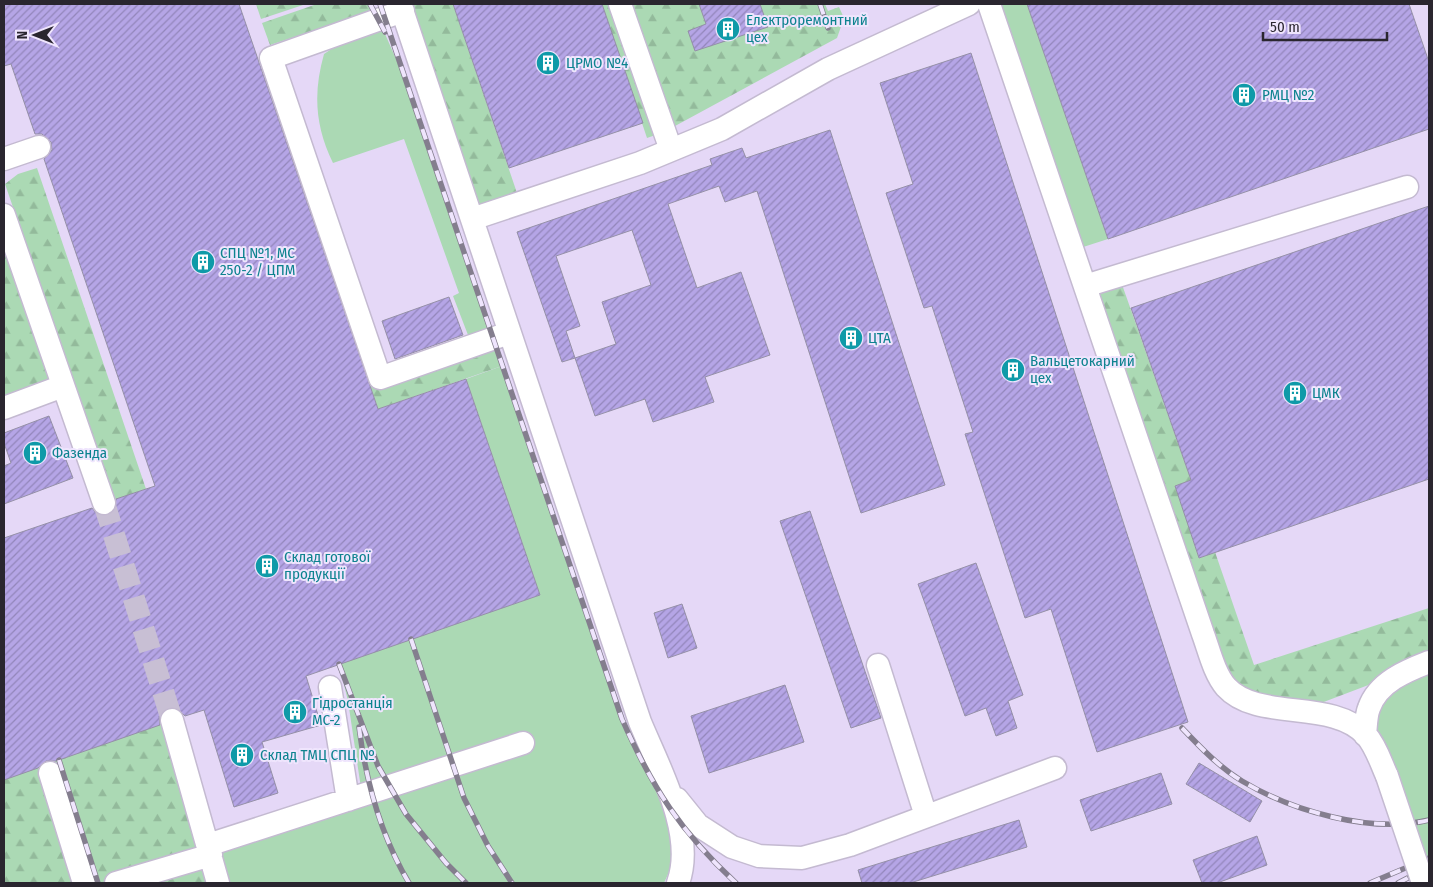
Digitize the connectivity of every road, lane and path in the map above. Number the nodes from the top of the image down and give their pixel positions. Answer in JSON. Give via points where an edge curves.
{"nodes":[{"id":1,"x":620,"y":4,"type":"edge"},
{"id":2,"x":969,"y":4,"type":"edge"},
{"id":3,"x":989,"y":4,"type":"edge"},
{"id":4,"x":401,"y":8,"type":"edge"},
{"id":5,"x":40,"y":147,"type":"dead end"},
{"id":6,"x":671,"y":150,"type":"junction"},
{"id":7,"x":4,"y":159,"type":"edge"},
{"id":8,"x":1407,"y":187,"type":"dead end"},
{"id":9,"x":4,"y":215,"type":"edge"},
{"id":10,"x":472,"y":219,"type":"junction"},
{"id":11,"x":1086,"y":286,"type":"junction"},
{"id":12,"x":510,"y":333,"type":"junction"},
{"id":13,"x":63,"y":386,"type":"junction"},
{"id":14,"x":4,"y":408,"type":"edge"},
{"id":15,"x":104,"y":503,"type":"tunnel mouth"},
{"id":16,"x":1429,"y":662,"type":"edge"},
{"id":17,"x":878,"y":665,"type":"dead end"},
{"id":18,"x":330,"y":687,"type":"dead end"},
{"id":19,"x":172,"y":720,"type":"tunnel mouth"},
{"id":20,"x":1365,"y":735,"type":"junction"},
{"id":21,"x":523,"y":743,"type":"dead end"},
{"id":22,"x":1055,"y":768,"type":"dead end"},
{"id":23,"x":50,"y":773,"type":"dead end"},
{"id":24,"x":665,"y":784,"type":"junction"},
{"id":25,"x":348,"y":800,"type":"junction"},
{"id":26,"x":926,"y":816,"type":"junction"},
{"id":27,"x":209,"y":850,"type":"junction"},
{"id":28,"x":84,"y":883,"type":"edge"},
{"id":29,"x":116,"y":883,"type":"edge"},
{"id":30,"x":218,"y":883,"type":"edge"},
{"id":31,"x":678,"y":883,"type":"edge"},
{"id":32,"x":1423,"y":883,"type":"edge"}],
"edges":[{"from":1,"to":6,"type":"lane"},
{"from":2,"to":6,"type":"lane","via":[[828,69],[722,129]]},
{"from":3,"to":11,"type":"lane"},
{"from":4,"to":10,"type":"lane"},
{"from":4,"to":12,"type":"lane","via":[[271,58],[380,378]]},
{"from":5,"to":7,"type":"lane"},
{"from":6,"to":10,"type":"lane"},
{"from":8,"to":11,"type":"lane"},
{"from":9,"to":13,"type":"lane"},
{"from":10,"to":12,"type":"lane"},
{"from":11,"to":20,"type":"lane","via":[[1202,634],[1226,687],[1248,701],[1327,716],[1348,723]]},
{"from":12,"to":24,"type":"lane","via":[[640,722]]},
{"from":13,"to":14,"type":"lane"},
{"from":13,"to":15,"type":"lane"},
{"from":16,"to":20,"type":"lane","via":[[1400,674],[1383,687],[1369,708]]},
{"from":17,"to":26,"type":"lane"},
{"from":18,"to":25,"type":"lane"},
{"from":19,"to":27,"type":"lane"},
{"from":20,"to":32,"type":"lane","bridge":true,"via":[[1387,776]]},
{"from":21,"to":25,"type":"lane"},
{"from":22,"to":26,"type":"lane"},
{"from":23,"to":28,"type":"lane"},
{"from":24,"to":26,"type":"lane","via":[[698,825],[732,847],[758,856],[802,858],[850,845]]},
{"from":24,"to":31,"type":"lane","via":[[682,840],[683,861]]},
{"from":25,"to":27,"type":"lane"},
{"from":27,"to":29,"type":"lane"},
{"from":27,"to":30,"type":"lane"}]}
